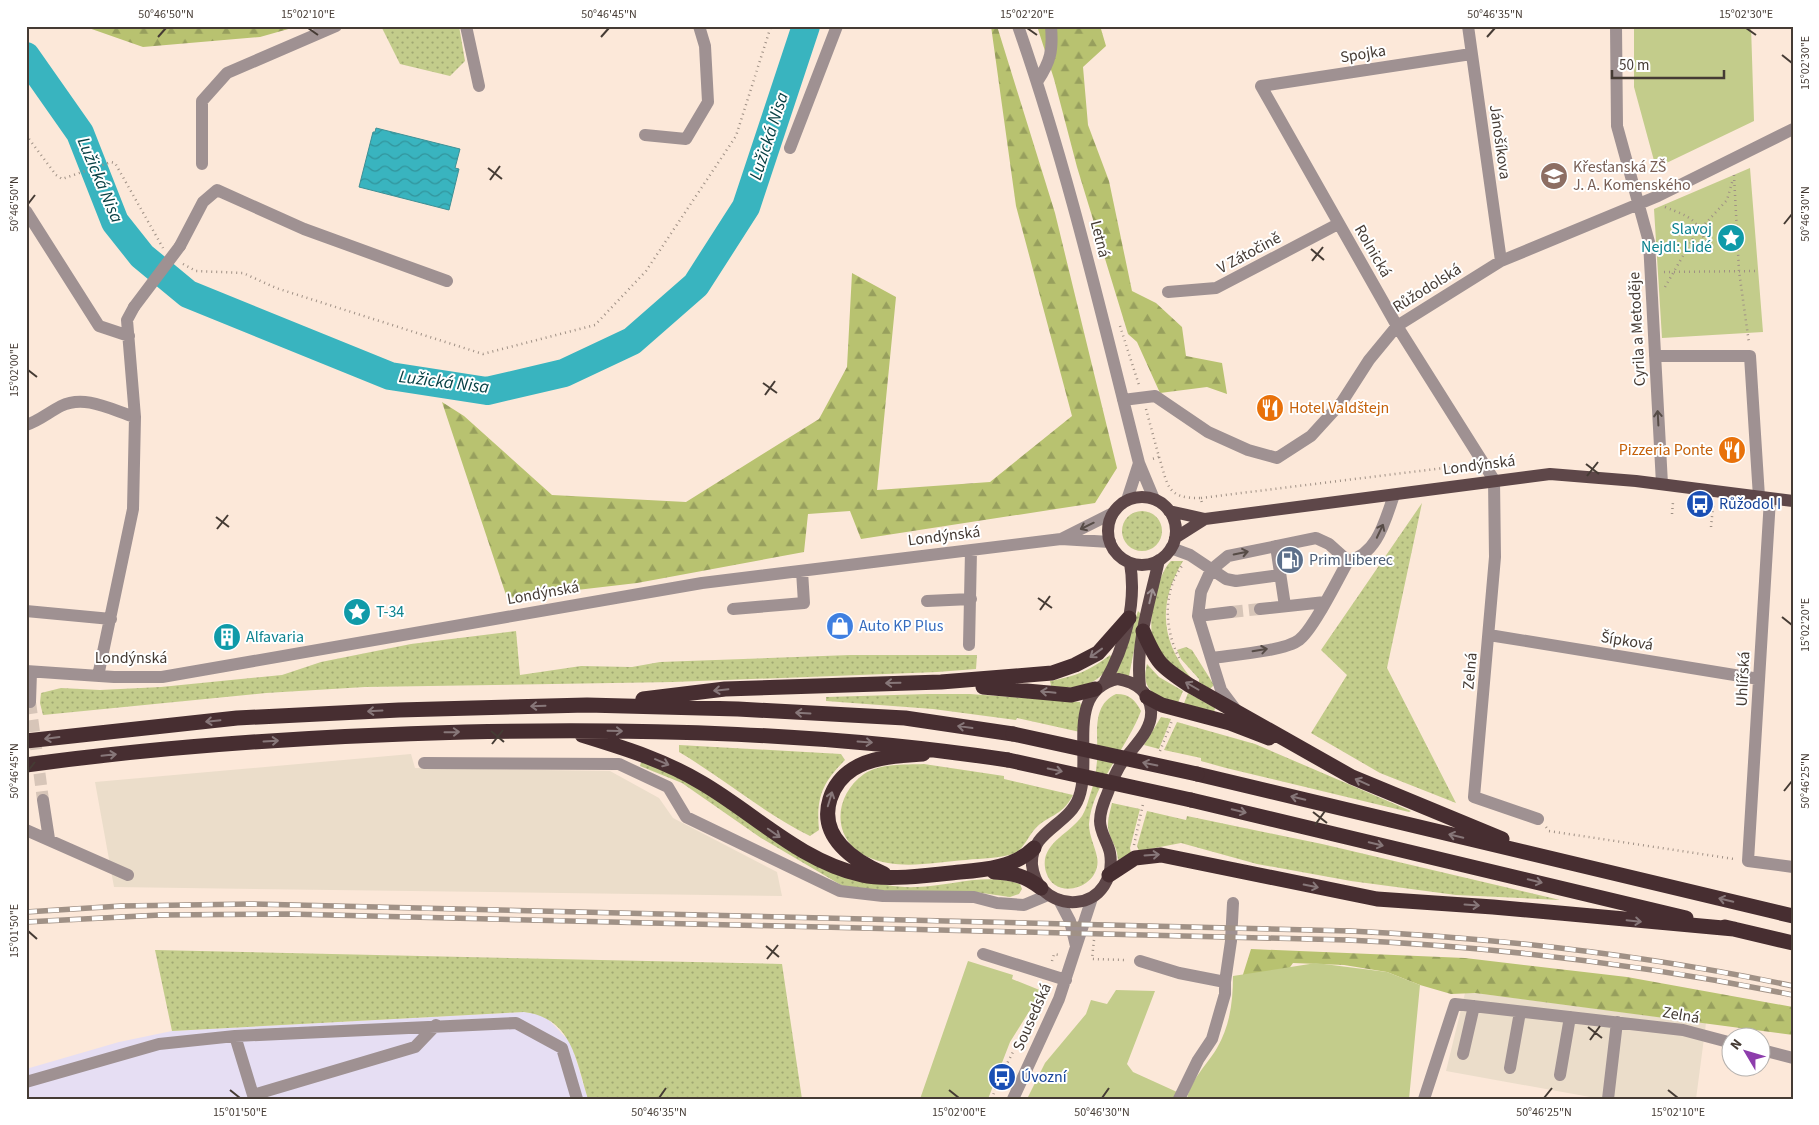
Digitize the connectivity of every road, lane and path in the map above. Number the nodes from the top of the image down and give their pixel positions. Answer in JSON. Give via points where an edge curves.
{"nodes":[{"id":1,"x":336,"y":26,"type":"edge"},
{"id":2,"x":466,"y":26,"type":"edge"},
{"id":3,"x":699,"y":26,"type":"edge"},
{"id":4,"x":771,"y":26,"type":"edge"},
{"id":5,"x":836,"y":26,"type":"edge"},
{"id":6,"x":1018,"y":26,"type":"edge"},
{"id":7,"x":1051,"y":26,"type":"edge"},
{"id":8,"x":1468,"y":26,"type":"edge"},
{"id":9,"x":1616,"y":26,"type":"edge"},
{"id":10,"x":1471,"y":54,"type":"junction"},
{"id":11,"x":1037,"y":82,"type":"junction"},
{"id":12,"x":479,"y":86,"type":"dead end"},
{"id":13,"x":1261,"y":86,"type":"joint"},
{"id":14,"x":1793,"y":129,"type":"edge"},
{"id":15,"x":645,"y":135,"type":"dead end"},
{"id":16,"x":26,"y":136,"type":"edge"},
{"id":17,"x":790,"y":148,"type":"dead end"},
{"id":18,"x":1747,"y":151,"type":"junction"},
{"id":19,"x":202,"y":164,"type":"dead end"},
{"id":20,"x":1734,"y":175,"type":"junction"},
{"id":21,"x":1658,"y":196,"type":"junction"},
{"id":22,"x":1637,"y":203,"type":"junction"},
{"id":23,"x":26,"y":211,"type":"edge"},
{"id":24,"x":1338,"y":224,"type":"junction"},
{"id":25,"x":1701,"y":229,"type":"junction"},
{"id":26,"x":1707,"y":247,"type":"dead end"},
{"id":27,"x":169,"y":252,"type":"dead end"},
{"id":28,"x":1501,"y":261,"type":"junction"},
{"id":29,"x":181,"y":262,"type":"dead end"},
{"id":30,"x":1650,"y":270,"type":"junction"},
{"id":31,"x":1739,"y":271,"type":"junction"},
{"id":32,"x":1759,"y":271,"type":"dead end"},
{"id":33,"x":1673,"y":274,"type":"junction"},
{"id":34,"x":447,"y":280,"type":"dead end"},
{"id":35,"x":1168,"y":292,"type":"dead end"},
{"id":36,"x":1652,"y":300,"type":"junction"},
{"id":37,"x":1397,"y":326,"type":"junction"},
{"id":38,"x":129,"y":336,"type":"junction"},
{"id":39,"x":1655,"y":356,"type":"junction"},
{"id":40,"x":1750,"y":356,"type":"junction"},
{"id":41,"x":1123,"y":400,"type":"junction"},
{"id":42,"x":135,"y":417,"type":"junction"},
{"id":43,"x":26,"y":424,"type":"edge"},
{"id":44,"x":1159,"y":457,"type":"dead end"},
{"id":45,"x":1139,"y":464,"type":"junction"},
{"id":46,"x":1472,"y":464,"type":"dead end"},
{"id":47,"x":1494,"y":480,"type":"junction"},
{"id":48,"x":1662,"y":484,"type":"junction"},
{"id":49,"x":1394,"y":494,"type":"junction"},
{"id":50,"x":1201,"y":498,"type":"junction"},
{"id":51,"x":1764,"y":498,"type":"junction"},
{"id":52,"x":1154,"y":499,"type":"junction"},
{"id":53,"x":1127,"y":500,"type":"junction"},
{"id":54,"x":1793,"y":501,"type":"edge"},
{"id":55,"x":1673,"y":502,"type":"dead end"},
{"id":56,"x":1713,"y":506,"type":"dead end"},
{"id":57,"x":1169,"y":511,"type":"junction"},
{"id":58,"x":1113,"y":513,"type":"junction"},
{"id":59,"x":1672,"y":514,"type":"dead end"},
{"id":60,"x":1205,"y":519,"type":"junction"},
{"id":61,"x":1711,"y":527,"type":"dead end"},
{"id":62,"x":1061,"y":539,"type":"junction"},
{"id":63,"x":1110,"y":542,"type":"junction"},
{"id":64,"x":1173,"y":543,"type":"junction"},
{"id":65,"x":1276,"y":546,"type":"junction"},
{"id":66,"x":971,"y":551,"type":"junction"},
{"id":67,"x":1159,"y":560,"type":"junction"},
{"id":68,"x":1348,"y":561,"type":"junction"},
{"id":69,"x":1130,"y":563,"type":"junction"},
{"id":70,"x":1211,"y":570,"type":"junction"},
{"id":71,"x":802,"y":571,"type":"junction"},
{"id":72,"x":1280,"y":575,"type":"junction"},
{"id":73,"x":971,"y":599,"type":"junction"},
{"id":74,"x":927,"y":601,"type":"dead end"},
{"id":75,"x":1325,"y":602,"type":"junction"},
{"id":76,"x":1285,"y":606,"type":"junction"},
{"id":77,"x":733,"y":609,"type":"dead end"},
{"id":78,"x":1260,"y":609,"type":"tunnel mouth"},
{"id":79,"x":26,"y":611,"type":"edge"},
{"id":80,"x":1231,"y":612,"type":"tunnel mouth"},
{"id":81,"x":1198,"y":616,"type":"junction"},
{"id":82,"x":1129,"y":618,"type":"junction"},
{"id":83,"x":111,"y":619,"type":"junction"},
{"id":84,"x":1143,"y":631,"type":"junction"},
{"id":85,"x":1489,"y":635,"type":"junction"},
{"id":86,"x":969,"y":645,"type":"dead end"},
{"id":87,"x":1212,"y":658,"type":"junction"},
{"id":88,"x":29,"y":671,"type":"edge"},
{"id":89,"x":98,"y":676,"type":"junction"},
{"id":90,"x":1759,"y":679,"type":"junction"},
{"id":91,"x":941,"y":682,"type":"junction"},
{"id":92,"x":1100,"y":686,"type":"junction"},
{"id":93,"x":1144,"y":692,"type":"junction"},
{"id":94,"x":30,"y":702,"type":"dead end"},
{"id":95,"x":587,"y":705,"type":"junction"},
{"id":96,"x":1236,"y":710,"type":"junction"},
{"id":97,"x":566,"y":730,"type":"junction"},
{"id":98,"x":26,"y":741,"type":"edge"},
{"id":99,"x":949,"y":751,"type":"junction"},
{"id":100,"x":1310,"y":753,"type":"junction"},
{"id":101,"x":424,"y":763,"type":"dead end"},
{"id":102,"x":26,"y":765,"type":"edge"},
{"id":103,"x":43,"y":800,"type":"tunnel mouth"},
{"id":104,"x":1538,"y":819,"type":"joint"},
{"id":105,"x":26,"y":830,"type":"edge"},
{"id":106,"x":49,"y":839,"type":"junction"},
{"id":107,"x":1034,"y":848,"type":"junction"},
{"id":108,"x":1538,"y":855,"type":"junction"},
{"id":109,"x":1748,"y":861,"type":"junction"},
{"id":110,"x":1793,"y":867,"type":"edge"},
{"id":111,"x":978,"y":871,"type":"junction"},
{"id":112,"x":128,"y":875,"type":"dead end"},
{"id":113,"x":1109,"y":875,"type":"junction"},
{"id":114,"x":890,"y":876,"type":"junction"},
{"id":115,"x":1049,"y":894,"type":"junction"},
{"id":116,"x":1092,"y":898,"type":"junction"},
{"id":117,"x":1233,"y":903,"type":"dead end"},
{"id":118,"x":1793,"y":916,"type":"edge"},
{"id":119,"x":1734,"y":929,"type":"junction"},
{"id":120,"x":1793,"y":943,"type":"edge"},
{"id":121,"x":1076,"y":946,"type":"junction"},
{"id":122,"x":983,"y":954,"type":"dead end"},
{"id":123,"x":1054,"y":954,"type":"dead end"},
{"id":124,"x":1140,"y":961,"type":"dead end"},
{"id":125,"x":1048,"y":974,"type":"junction"},
{"id":126,"x":1066,"y":980,"type":"junction"},
{"id":127,"x":1225,"y":982,"type":"junction"},
{"id":128,"x":1474,"y":1006,"type":"junction"},
{"id":129,"x":1520,"y":1012,"type":"junction"},
{"id":130,"x":1570,"y":1017,"type":"junction"},
{"id":131,"x":1617,"y":1022,"type":"junction"},
{"id":132,"x":436,"y":1025,"type":"junction"},
{"id":133,"x":235,"y":1036,"type":"junction"},
{"id":134,"x":1722,"y":1040,"type":"edge"},
{"id":135,"x":1772,"y":1053,"type":"edge"},
{"id":136,"x":1463,"y":1054,"type":"dead end"},
{"id":137,"x":1793,"y":1058,"type":"edge"},
{"id":138,"x":1510,"y":1068,"type":"dead end"},
{"id":139,"x":1560,"y":1074,"type":"dead end"},
{"id":140,"x":26,"y":1082,"type":"edge"},
{"id":141,"x":577,"y":1099,"type":"edge"},
{"id":142,"x":992,"y":1099,"type":"edge"},
{"id":143,"x":1013,"y":1099,"type":"edge"},
{"id":144,"x":1179,"y":1099,"type":"edge"},
{"id":145,"x":1424,"y":1099,"type":"edge"},
{"id":146,"x":1608,"y":1099,"type":"edge"}],
"edges":[{"from":1,"to":19,"type":"street","via":[[227,73],[202,101]]},
{"from":2,"to":12,"type":"street"},
{"from":3,"to":15,"type":"street","via":[[705,46],[708,102],[686,139]]},
{"from":4,"to":29,"type":"path","via":[[736,136],[646,271],[595,325],[483,354],[276,288],[243,273],[196,271]]},
{"from":5,"to":17,"type":"street"},
{"from":6,"to":11,"type":"street","name":"Letná"},
{"from":7,"to":11,"type":"street","via":[[1053,50]]},
{"from":8,"to":10,"type":"street","name":"Jánošíkova"},
{"from":9,"to":22,"type":"street","name":"Cyrila a Metoděje","via":[[1617,126]]},
{"from":10,"to":13,"type":"street","name":"Spojka"},
{"from":10,"to":28,"type":"street","name":"Jánošíkova"},
{"from":11,"to":41,"type":"street","name":"Letná","via":[[1080,226]]},
{"from":13,"to":24,"type":"street","name":"Rolnická"},
{"from":14,"to":18,"type":"street","name":"Růžodolská"},
{"from":16,"to":27,"type":"path","via":[[62,179],[110,162],[116,163],[163,247]]},
{"from":18,"to":20,"type":"path"},
{"from":18,"to":21,"type":"street","name":"Růžodolská"},
{"from":20,"to":25,"type":"path","via":[[1727,200]]},
{"from":20,"to":31,"type":"path"},
{"from":21,"to":22,"type":"street","name":"Růžodolská"},
{"from":21,"to":25,"type":"path","via":[[1661,205],[1692,218]]},
{"from":22,"to":28,"type":"street","name":"Růžodolská"},
{"from":22,"to":30,"type":"street","name":"Cyrila a Metoděje","via":[[1648,242]]},
{"from":23,"to":38,"type":"street","via":[[99,326]]},
{"from":24,"to":35,"type":"street","name":"V Zátočině","via":[[1216,288]]},
{"from":24,"to":37,"type":"street","name":"Rolnická"},
{"from":25,"to":26,"type":"path"},
{"from":25,"to":33,"type":"path"},
{"from":28,"to":37,"type":"street","name":"Růžodolská"},
{"from":30,"to":33,"type":"path"},
{"from":30,"to":36,"type":"street","name":"Cyrila a Metoděje"},
{"from":31,"to":32,"type":"path"},
{"from":31,"to":33,"type":"path"},
{"from":31,"to":40,"type":"path"},
{"from":33,"to":36,"type":"path","via":[[1660,295]]},
{"from":34,"to":38,"type":"street","bridge":true,"via":[[304,229],[217,190],[203,202],[180,246],[134,307],[127,320]]},
{"from":36,"to":39,"type":"street","name":"Cyrila a Metoděje"},
{"from":37,"to":41,"type":"street","name":"Růžodolská","via":[[1369,360],[1342,402],[1312,436],[1277,458],[1248,450],[1208,432],[1155,396]]},
{"from":37,"to":47,"type":"street","name":"Rolnická"},
{"from":38,"to":42,"type":"street"},
{"from":39,"to":40,"type":"street"},
{"from":48,"to":39,"type":"street","name":"Cyrila a Metoděje","one_way":true},
{"from":40,"to":51,"type":"street","name":"Uhlířská"},
{"from":41,"to":45,"type":"street","name":"Letná"},
{"from":42,"to":43,"type":"street","via":[[81,401],[60,406],[36,422]]},
{"from":42,"to":83,"type":"street","via":[[133,509]]},
{"from":44,"to":50,"type":"path","via":[[1174,494]]},
{"from":45,"to":52,"type":"street","name":"Letná"},
{"from":45,"to":53,"type":"street"},
{"from":46,"to":50,"type":"path"},
{"from":47,"to":48,"type":"main road","name":"Londýnská","via":[[1550,474]]},
{"from":47,"to":49,"type":"main road","name":"Londýnská"},
{"from":47,"to":85,"type":"street","name":"Zelná","via":[[1495,557]]},
{"from":48,"to":51,"type":"main road","name":"Londýnská"},
{"from":49,"to":60,"type":"main road","name":"Londýnská"},
{"from":68,"to":49,"type":"street","one_way":true,"via":[[1358,558],[1374,544]]},
{"from":50,"to":60,"type":"path"},
{"from":51,"to":54,"type":"main road","name":"Londýnská"},
{"from":51,"to":90,"type":"street","name":"Uhlířská"},
{"from":52,"to":53,"type":"main road","via":[[1136,497]]},
{"from":52,"to":57,"type":"main road"},
{"from":53,"to":58,"type":"main road","name":"Londýnská"},
{"from":55,"to":59,"type":"path"},
{"from":56,"to":61,"type":"path"},
{"from":57,"to":60,"type":"main road"},
{"from":57,"to":64,"type":"main road","via":[[1174,519]]},
{"from":58,"to":62,"type":"street","name":"Londýnská","one_way":true},
{"from":58,"to":63,"type":"main road","via":[[1108,532]]},
{"from":60,"to":64,"type":"main road","name":"Londýnská"},
{"from":62,"to":63,"type":"street","name":"Londýnská"},
{"from":62,"to":66,"type":"street","name":"Londýnská"},
{"from":63,"to":69,"type":"main road","via":[[1121,558]]},
{"from":64,"to":67,"type":"main road","name":"Londýnská"},
{"from":64,"to":70,"type":"street"},
{"from":65,"to":68,"type":"street","via":[[1316,538],[1330,544]]},
{"from":70,"to":65,"type":"street","one_way":true,"via":[[1228,556]]},
{"from":65,"to":72,"type":"street"},
{"from":66,"to":71,"type":"street","name":"Londýnská"},
{"from":66,"to":73,"type":"street"},
{"from":67,"to":69,"type":"main road","via":[[1140,565]]},
{"from":84,"to":67,"type":"main road","one_way":true},
{"from":68,"to":75,"type":"street"},
{"from":69,"to":82,"type":"main road","via":[[1133,595]]},
{"from":70,"to":72,"type":"street","via":[[1226,580],[1236,581]]},
{"from":70,"to":81,"type":"street","via":[[1200,592]]},
{"from":71,"to":77,"type":"street","via":[[804,603]]},
{"from":71,"to":89,"type":"street","name":"Londýnská","via":[[702,583],[162,677]]},
{"from":72,"to":76,"type":"street"},
{"from":73,"to":74,"type":"street"},
{"from":73,"to":86,"type":"street"},
{"from":75,"to":76,"type":"street"},
{"from":87,"to":75,"type":"street","one_way":true,"via":[[1284,647],[1299,640]]},
{"from":76,"to":78,"type":"street"},
{"from":79,"to":83,"type":"street"},
{"from":80,"to":81,"type":"street"},
{"from":81,"to":87,"type":"street"},
{"from":82,"to":91,"type":"highway","one_way":true,"via":[[1098,653],[1075,666],[1052,673]]},
{"from":82,"to":92,"type":"main road","via":[[1118,653]]},
{"from":83,"to":89,"type":"street"},
{"from":84,"to":93,"type":"main road","via":[[1138,672]]},
{"from":96,"to":84,"type":"highway","one_way":true,"via":[[1164,669],[1155,659]]},
{"from":85,"to":90,"type":"street","name":"Šípková"},
{"from":85,"to":104,"type":"street","name":"Zelná","via":[[1474,797]]},
{"from":87,"to":96,"type":"street","via":[[1222,690]]},
{"from":88,"to":89,"type":"street","name":"Londýnská"},
{"from":88,"to":94,"type":"street","name":"Londýnská"},
{"from":90,"to":109,"type":"street","name":"Uhlířská"},
{"from":92,"to":91,"type":"highway","one_way":true,"via":[[1071,695]]},
{"from":91,"to":95,"type":"highway","one_way":true,"via":[[726,689]]},
{"from":92,"to":93,"type":"main road","via":[[1118,679],[1131,682]]},
{"from":92,"to":107,"type":"main road","via":[[1087,704],[1084,771],[1078,799],[1068,817],[1048,829]]},
{"from":93,"to":100,"type":"highway","via":[[1162,705],[1230,723]]},
{"from":93,"to":113,"type":"main road","via":[[1151,708],[1148,727],[1114,777],[1102,810],[1101,830],[1110,852]]},
{"from":95,"to":98,"type":"highway","one_way":true,"via":[[237,718]]},
{"from":108,"to":95,"type":"highway","one_way":true,"bridge":true,"via":[[1198,774],[1013,734],[905,718]]},
{"from":96,"to":100,"type":"highway"},
{"from":97,"to":99,"type":"highway","one_way":true,"via":[[741,733]]},
{"from":102,"to":97,"type":"highway","one_way":true,"via":[[238,743]]},
{"from":97,"to":114,"type":"highway","one_way":true,"via":[[666,762],[735,804],[776,835],[838,868],[864,876]]},
{"from":114,"to":99,"type":"highway","one_way":true,"via":[[867,867],[839,844],[827,816],[832,792],[840,780],[854,769],[873,760]]},
{"from":99,"to":119,"type":"highway","one_way":true,"bridge":true,"via":[[1008,760],[1191,800]]},
{"from":108,"to":100,"type":"highway","one_way":true,"via":[[1369,784]]},
{"from":101,"to":115,"type":"street","via":[[619,764],[668,787],[686,817],[840,891],[883,896],[974,897],[1024,905]]},
{"from":103,"to":106,"type":"street"},
{"from":104,"to":109,"type":"path","via":[[1549,831]]},
{"from":105,"to":106,"type":"street"},
{"from":106,"to":112,"type":"street"},
{"from":107,"to":111,"type":"highway","via":[[1013,863]]},
{"from":107,"to":115,"type":"main road","via":[[1032,870]]},
{"from":118,"to":108,"type":"highway","one_way":true},
{"from":109,"to":110,"type":"street"},
{"from":111,"to":114,"type":"highway"},
{"from":111,"to":115,"type":"highway","via":[[1012,873],[1028,878]]},
{"from":113,"to":116,"type":"main road"},
{"from":113,"to":119,"type":"highway","one_way":true,"via":[[1135,858],[1161,854],[1377,899]]},
{"from":115,"to":116,"type":"main road","via":[[1076,902]]},
{"from":115,"to":121,"type":"street","name":"Sousedská","via":[[1070,921]]},
{"from":116,"to":121,"type":"street","name":"Sousedská"},
{"from":117,"to":127,"type":"street","via":[[1232,941]]},
{"from":119,"to":120,"type":"highway"},
{"from":121,"to":126,"type":"street","name":"Sousedská"},
{"from":122,"to":125,"type":"street"},
{"from":123,"to":125,"type":"path"},
{"from":124,"to":127,"type":"street"},
{"from":125,"to":126,"type":"street"},
{"from":125,"to":142,"type":"path","via":[[1045,990]]},
{"from":126,"to":143,"type":"street","name":"Sousedská"},
{"from":127,"to":144,"type":"street","via":[[1225,994],[1212,1039]]},
{"from":128,"to":129,"type":"street","name":"Zelná"},
{"from":128,"to":136,"type":"street"},
{"from":128,"to":145,"type":"street","name":"Zelná","via":[[1455,1004]]},
{"from":129,"to":130,"type":"street","name":"Zelná"},
{"from":129,"to":138,"type":"street"},
{"from":130,"to":131,"type":"street","name":"Zelná"},
{"from":130,"to":139,"type":"street"},
{"from":131,"to":134,"type":"street","name":"Zelná","via":[[1683,1030]]},
{"from":131,"to":146,"type":"street"},
{"from":132,"to":133,"type":"street"},
{"from":132,"to":133,"type":"street","via":[[415,1047],[253,1095]]},
{"from":132,"to":141,"type":"street","via":[[516,1023],[562,1048]]},
{"from":133,"to":140,"type":"street","via":[[158,1044]]},
{"from":135,"to":137,"type":"street"}]}
